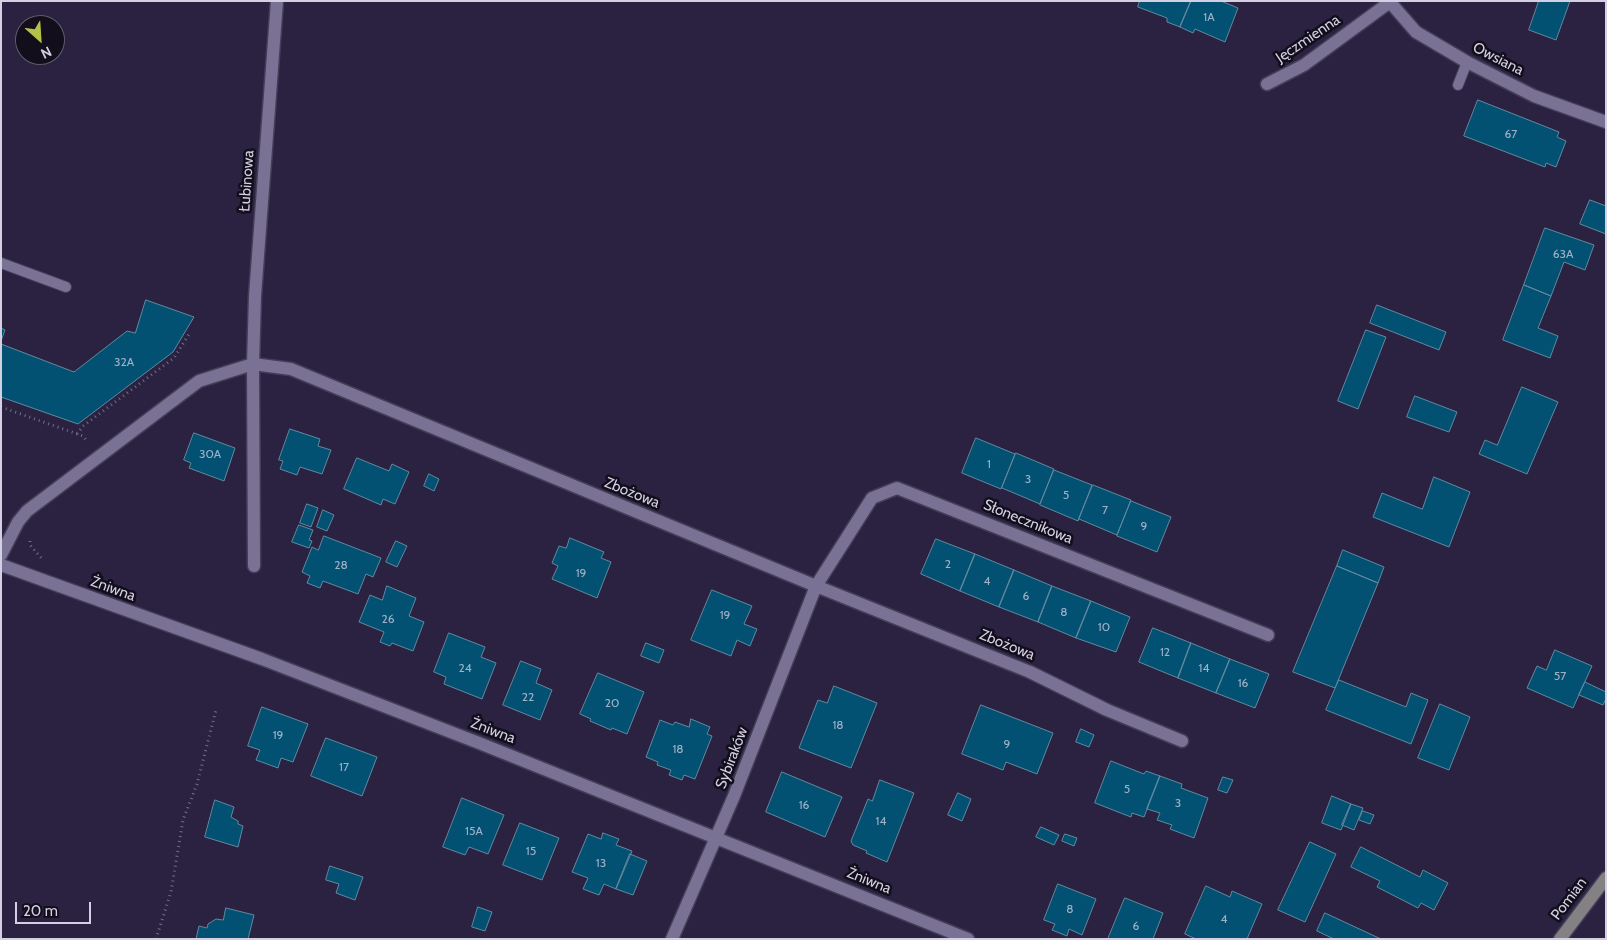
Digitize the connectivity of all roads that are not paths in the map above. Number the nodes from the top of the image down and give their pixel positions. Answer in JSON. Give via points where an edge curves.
{"nodes":[{"id":1,"x":277,"y":1,"type":"edge"},
{"id":2,"x":1389,"y":2,"type":"edge"},
{"id":3,"x":1467,"y":62,"type":"junction"},
{"id":4,"x":1267,"y":84,"type":"dead end"},
{"id":5,"x":1458,"y":85,"type":"dead end"},
{"id":6,"x":1606,"y":122,"type":"edge"},
{"id":7,"x":1,"y":263,"type":"edge"},
{"id":8,"x":66,"y":287,"type":"dead end"},
{"id":9,"x":253,"y":364,"type":"junction"},
{"id":10,"x":1,"y":555,"type":"edge"},
{"id":11,"x":1,"y":565,"type":"edge"},
{"id":12,"x":254,"y":566,"type":"dead end"},
{"id":13,"x":816,"y":586,"type":"junction"},
{"id":14,"x":1268,"y":635,"type":"dead end"},
{"id":15,"x":1182,"y":741,"type":"dead end"},
{"id":16,"x":717,"y":838,"type":"junction"},
{"id":17,"x":1606,"y":878,"type":"edge"},
{"id":18,"x":672,"y":939,"type":"edge"},
{"id":19,"x":968,"y":939,"type":"edge"},
{"id":20,"x":1560,"y":939,"type":"edge"}],
"edges":[{"from":1,"to":9,"type":"street","name":"Łubinowa"},
{"from":2,"to":3,"type":"street","name":"Owsiana","via":[[1416,32]]},
{"from":2,"to":4,"type":"street","name":"Jęczmienna","via":[[1304,65]]},
{"from":3,"to":5,"type":"lane"},
{"from":3,"to":6,"type":"street","name":"Owsiana","via":[[1534,96]]},
{"from":7,"to":8,"type":"lane"},
{"from":9,"to":10,"type":"street","via":[[191,386],[27,511]]},
{"from":9,"to":12,"type":"street"},
{"from":9,"to":13,"type":"street","name":"Zbożowa","via":[[291,369]]},
{"from":11,"to":16,"type":"street","name":"Żniwna","via":[[262,659]]},
{"from":13,"to":14,"type":"street","name":"Słonecznikowa","via":[[872,498],[897,488]]},
{"from":13,"to":15,"type":"street","name":"Zbożowa","via":[[1030,672],[1107,710]]},
{"from":13,"to":16,"type":"street","name":"Sybiraków"},
{"from":16,"to":18,"type":"street","name":"Sybiraków"},
{"from":16,"to":19,"type":"street","name":"Żniwna"},
{"from":17,"to":20,"type":"street","name":"Pomian"}]}
